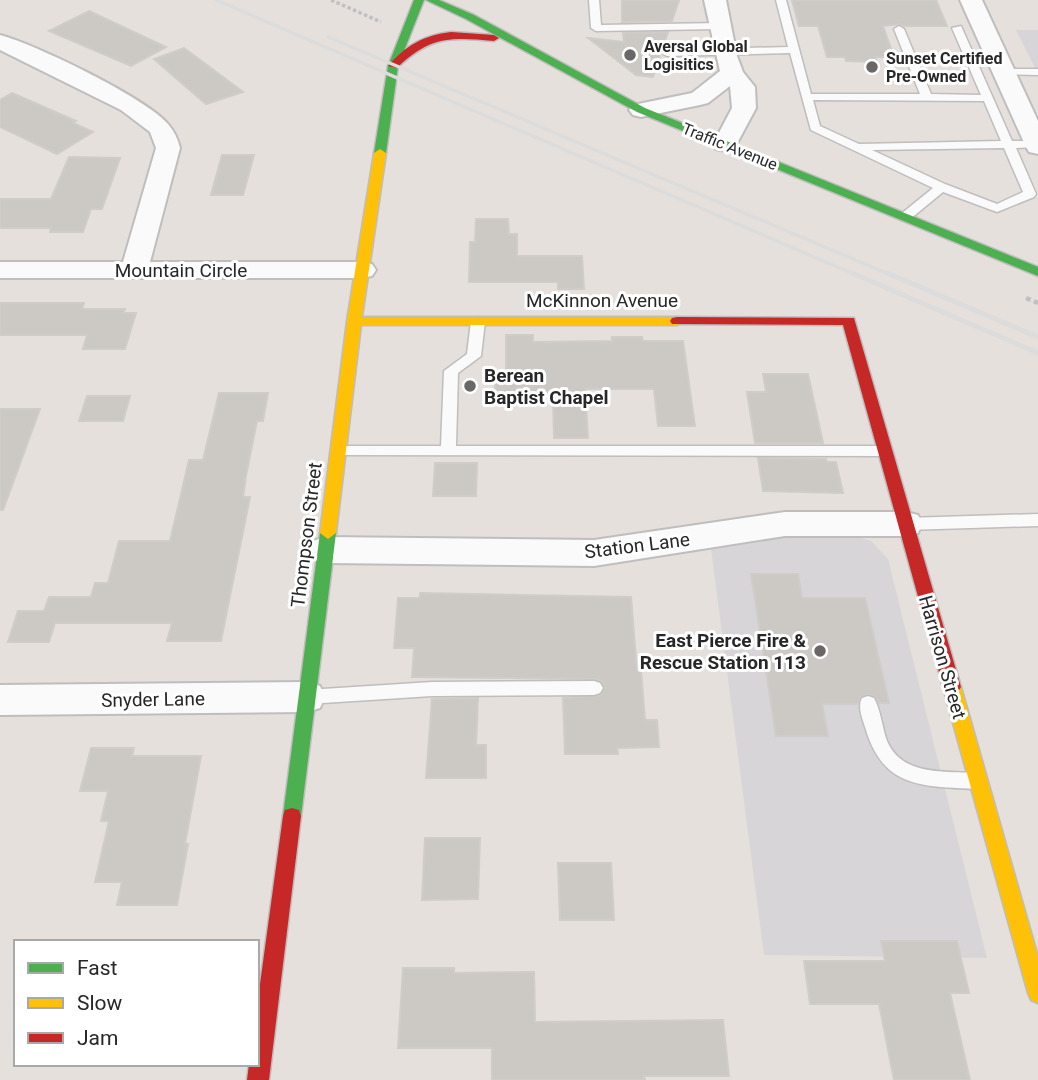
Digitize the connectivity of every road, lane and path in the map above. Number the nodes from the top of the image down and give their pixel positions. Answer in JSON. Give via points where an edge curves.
{"nodes":[{"id":1,"x":331,"y":0,"type":"edge"},
{"id":2,"x":418,"y":0,"type":"edge"},
{"id":3,"x":431,"y":0,"type":"edge"},
{"id":4,"x":594,"y":0,"type":"edge"},
{"id":5,"x":715,"y":0,"type":"edge"},
{"id":6,"x":781,"y":0,"type":"edge"},
{"id":7,"x":971,"y":0,"type":"edge"},
{"id":8,"x":406,"y":26,"type":"junction"},
{"id":9,"x":720,"y":26,"type":"junction"},
{"id":10,"x":957,"y":28,"type":"dead end"},
{"id":11,"x":900,"y":29,"type":"dead end"},
{"id":12,"x":510,"y":39,"type":"junction"},
{"id":13,"x":0,"y":42,"type":"edge"},
{"id":14,"x":794,"y":50,"type":"junction"},
{"id":15,"x":667,"y":53,"type":"dead end"},
{"id":16,"x":972,"y":61,"type":"junction"},
{"id":17,"x":729,"y":62,"type":"junction"},
{"id":18,"x":393,"y":66,"type":"junction"},
{"id":19,"x":1002,"y":67,"type":"junction"},
{"id":20,"x":1038,"y":72,"type":"edge"},
{"id":21,"x":807,"y":97,"type":"junction"},
{"id":22,"x":927,"y":98,"type":"junction"},
{"id":23,"x":988,"y":98,"type":"junction"},
{"id":24,"x":641,"y":110,"type":"junction"},
{"id":25,"x":1032,"y":121,"type":"edge"},
{"id":26,"x":725,"y":144,"type":"junction"},
{"id":27,"x":1008,"y":145,"type":"junction"},
{"id":28,"x":1037,"y":146,"type":"edge"},
{"id":29,"x":858,"y":148,"type":"junction"},
{"id":30,"x":941,"y":187,"type":"junction"},
{"id":31,"x":905,"y":217,"type":"junction"},
{"id":32,"x":0,"y":270,"type":"edge"},
{"id":33,"x":134,"y":270,"type":"junction"},
{"id":34,"x":362,"y":270,"type":"junction"},
{"id":35,"x":1038,"y":272,"type":"edge"},
{"id":36,"x":354,"y":321,"type":"junction"},
{"id":37,"x":478,"y":321,"type":"junction"},
{"id":38,"x":849,"y":321,"type":"joint"},
{"id":39,"x":338,"y":451,"type":"junction"},
{"id":40,"x":448,"y":451,"type":"junction"},
{"id":41,"x":885,"y":451,"type":"junction"},
{"id":42,"x":1038,"y":520,"type":"edge"},
{"id":43,"x":906,"y":524,"type":"junction"},
{"id":44,"x":325,"y":550,"type":"junction"},
{"id":45,"x":594,"y":688,"type":"dead end"},
{"id":46,"x":307,"y":697,"type":"junction"},
{"id":47,"x":0,"y":700,"type":"edge"},
{"id":48,"x":867,"y":704,"type":"dead end"},
{"id":49,"x":978,"y":781,"type":"junction"},
{"id":50,"x":1038,"y":993,"type":"edge"},
{"id":51,"x":258,"y":1080,"type":"edge"}],
"edges":[{"from":1,"to":8,"type":"path","via":[[378,21]]},
{"from":2,"to":8,"type":"street","name":"Thompson Street"},
{"from":3,"to":12,"type":"street","name":"Traffic Avenue"},
{"from":4,"to":9,"type":"lane","via":[[596,28]]},
{"from":5,"to":9,"type":"street"},
{"from":6,"to":14,"type":"lane"},
{"from":7,"to":19,"type":"street"},
{"from":8,"to":18,"type":"street","name":"Thompson Street"},
{"from":9,"to":17,"type":"street"},
{"from":10,"to":16,"type":"lane"},
{"from":11,"to":22,"type":"lane"},
{"from":12,"to":18,"type":"street","via":[[435,36],[413,44]]},
{"from":12,"to":24,"type":"street","name":"Traffic Avenue"},
{"from":13,"to":33,"type":"street","via":[[114,97],[165,136],[168,148]]},
{"from":14,"to":17,"type":"lane"},
{"from":14,"to":21,"type":"lane"},
{"from":15,"to":17,"type":"lane"},
{"from":16,"to":19,"type":"lane"},
{"from":16,"to":23,"type":"lane"},
{"from":17,"to":24,"type":"street","via":[[700,98]]},
{"from":17,"to":26,"type":"street","via":[[743,86],[744,108]]},
{"from":18,"to":34,"type":"street","name":"Thompson Street"},
{"from":19,"to":20,"type":"lane"},
{"from":19,"to":25,"type":"street"},
{"from":21,"to":22,"type":"lane"},
{"from":21,"to":29,"type":"lane","via":[[815,128]]},
{"from":22,"to":23,"type":"lane"},
{"from":23,"to":27,"type":"lane"},
{"from":24,"to":26,"type":"street","name":"Traffic Avenue"},
{"from":25,"to":28,"type":"street"},
{"from":26,"to":31,"type":"street","name":"Traffic Avenue"},
{"from":27,"to":28,"type":"lane"},
{"from":27,"to":29,"type":"lane"},
{"from":27,"to":30,"type":"lane","via":[[1030,194],[998,208]]},
{"from":29,"to":30,"type":"lane"},
{"from":30,"to":31,"type":"lane"},
{"from":31,"to":35,"type":"street","name":"Traffic Avenue"},
{"from":32,"to":33,"type":"street","name":"Mountain Circle"},
{"from":33,"to":34,"type":"street","name":"Mountain Circle"},
{"from":34,"to":36,"type":"street","name":"Thompson Street"},
{"from":36,"to":37,"type":"street","name":"McKinnon Avenue"},
{"from":36,"to":39,"type":"street","name":"Thompson Street"},
{"from":37,"to":38,"type":"street","name":"McKinnon Avenue"},
{"from":37,"to":40,"type":"lane","via":[[474,356],[451,371]]},
{"from":38,"to":41,"type":"street","name":"Harrison Street"},
{"from":39,"to":40,"type":"lane"},
{"from":39,"to":44,"type":"street","name":"Thompson Street"},
{"from":40,"to":41,"type":"lane"},
{"from":41,"to":43,"type":"street","name":"Harrison Street"},
{"from":42,"to":43,"type":"lane"},
{"from":43,"to":44,"type":"street","name":"Station Lane","via":[[785,524],[594,553]]},
{"from":43,"to":49,"type":"street","name":"Harrison Street"},
{"from":44,"to":46,"type":"street","name":"Thompson Street"},
{"from":45,"to":46,"type":"lane","via":[[432,689]]},
{"from":46,"to":47,"type":"street","name":"Snyder Lane"},
{"from":46,"to":51,"type":"street","name":"Thompson Street"},
{"from":48,"to":49,"type":"lane","via":[[882,752],[891,764],[911,777]]},
{"from":49,"to":50,"type":"street","name":"Harrison Street"}]}
